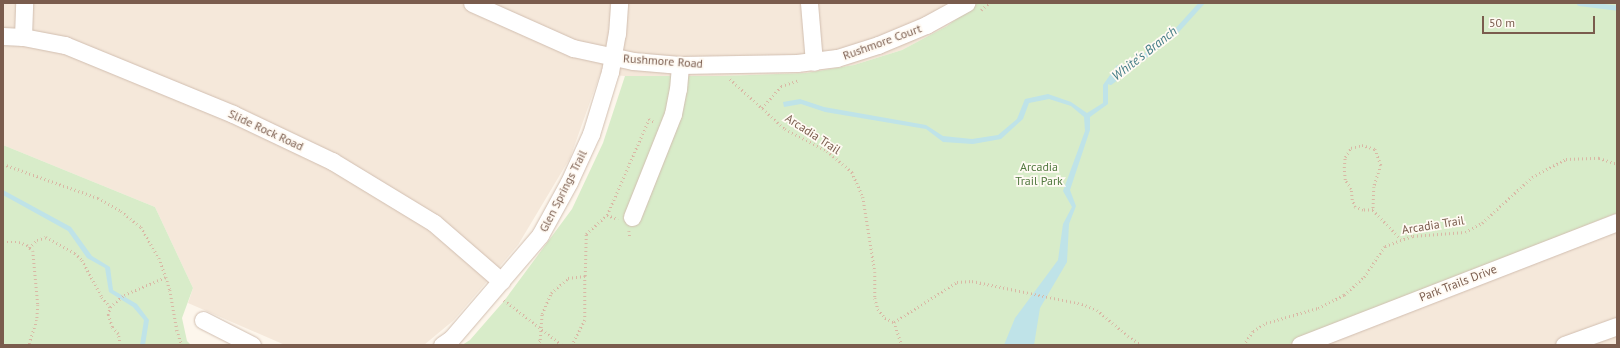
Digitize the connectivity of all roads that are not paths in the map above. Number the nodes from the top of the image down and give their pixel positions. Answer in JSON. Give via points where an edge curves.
{"nodes":[{"id":1,"x":24,"y":3,"type":"edge"},
{"id":2,"x":472,"y":3,"type":"edge"},
{"id":3,"x":619,"y":3,"type":"edge"},
{"id":4,"x":809,"y":3,"type":"edge"},
{"id":5,"x":966,"y":3,"type":"edge"},
{"id":6,"x":3,"y":36,"type":"edge"},
{"id":7,"x":23,"y":37,"type":"junction"},
{"id":8,"x":613,"y":57,"type":"junction"},
{"id":9,"x":814,"y":62,"type":"junction"},
{"id":10,"x":720,"y":64,"type":"joint"},
{"id":11,"x":680,"y":65,"type":"junction"},
{"id":12,"x":632,"y":217,"type":"dead end"},
{"id":13,"x":1617,"y":222,"type":"edge"},
{"id":14,"x":502,"y":289,"type":"junction"},
{"id":15,"x":203,"y":320,"type":"dead end"},
{"id":16,"x":1617,"y":326,"type":"edge"},
{"id":17,"x":252,"y":345,"type":"edge"},
{"id":18,"x":442,"y":345,"type":"edge"},
{"id":19,"x":1300,"y":345,"type":"edge"},
{"id":20,"x":1564,"y":345,"type":"edge"}],
"edges":[{"from":1,"to":7,"type":"street"},
{"from":2,"to":8,"type":"street","name":"Rushmore Road","via":[[573,48]]},
{"from":3,"to":8,"type":"street","name":"Glen Springs Trail"},
{"from":4,"to":9,"type":"street"},
{"from":5,"to":9,"type":"street","name":"Rushmore Court","via":[[926,25],[878,45],[837,58]]},
{"from":6,"to":7,"type":"street","name":"Slide Rock Road"},
{"from":7,"to":14,"type":"street","name":"Slide Rock Road","via":[[65,45],[233,114],[332,161],[434,223]]},
{"from":8,"to":11,"type":"street","name":"Rushmore Road"},
{"from":8,"to":14,"type":"street","name":"Glen Springs Trail","via":[[591,134],[569,182],[540,235]]},
{"from":9,"to":10,"type":"street","name":"Rushmore Court"},
{"from":10,"to":11,"type":"street","name":"Rushmore Road"},
{"from":11,"to":12,"type":"street","via":[[673,114]]},
{"from":13,"to":19,"type":"street","name":"Park Trails Drive"},
{"from":14,"to":18,"type":"street","name":"Glen Springs Trail"},
{"from":15,"to":17,"type":"street"},
{"from":16,"to":20,"type":"street"}]}
